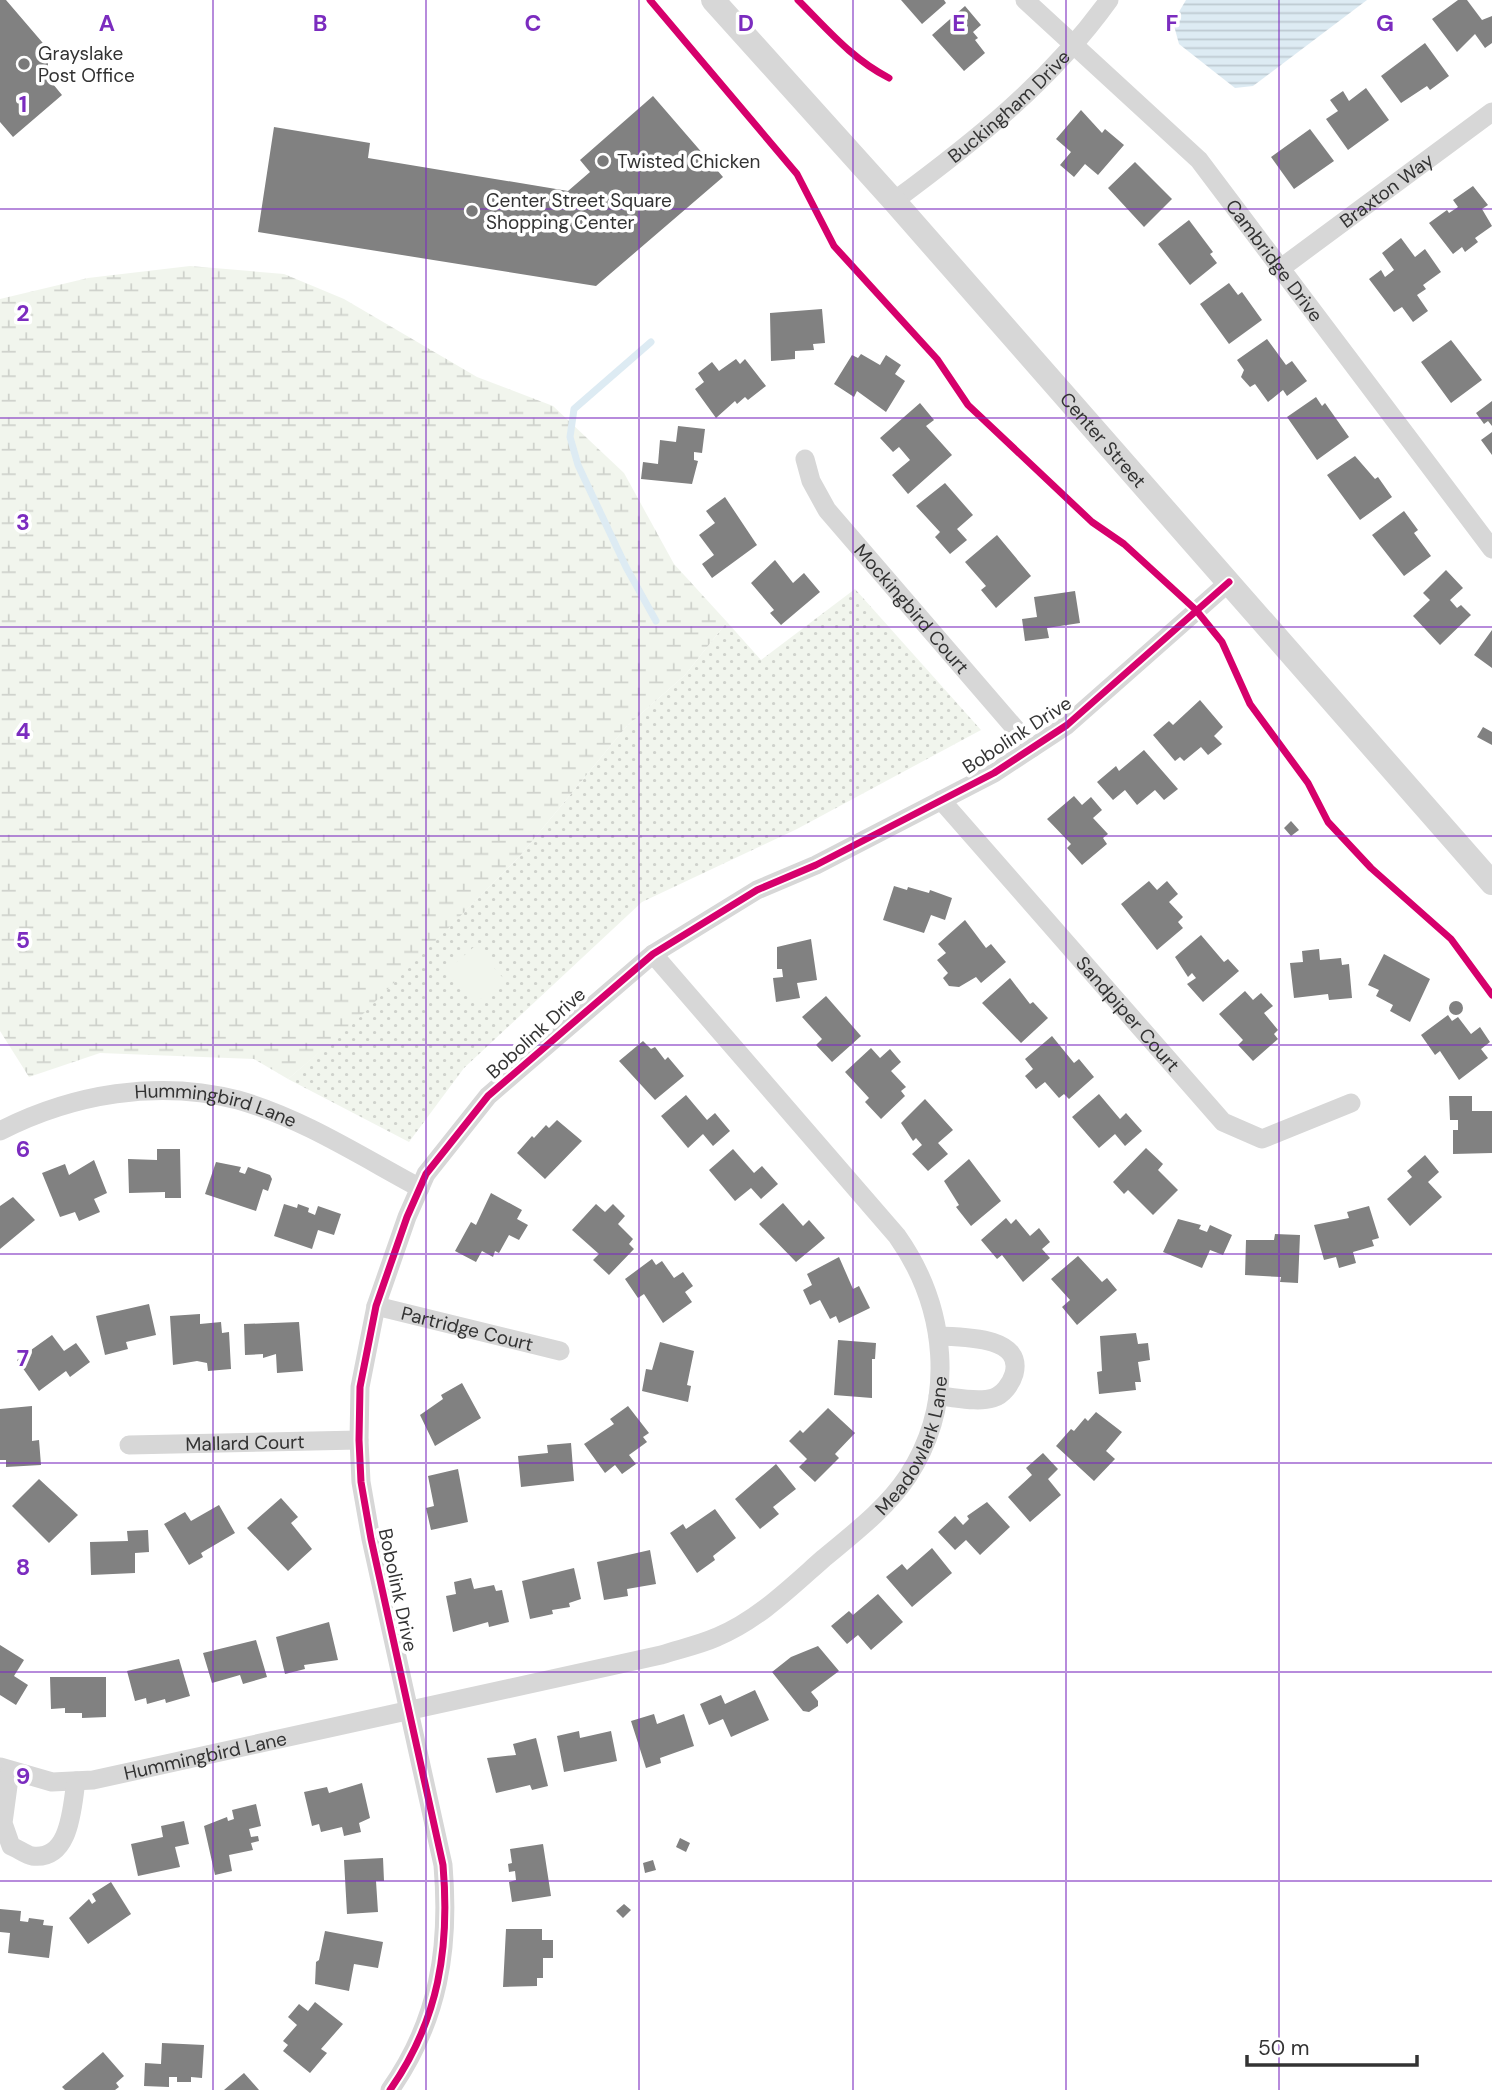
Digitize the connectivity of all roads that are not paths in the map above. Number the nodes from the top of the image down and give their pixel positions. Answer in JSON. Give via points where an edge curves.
{"nodes":[{"id":1,"x":712,"y":0,"type":"edge"},
{"id":2,"x":1025,"y":0,"type":"edge"},
{"id":3,"x":1110,"y":0,"type":"edge"},
{"id":4,"x":1074,"y":43,"type":"junction"},
{"id":5,"x":1492,"y":112,"type":"edge"},
{"id":6,"x":894,"y":201,"type":"junction"},
{"id":7,"x":1281,"y":268,"type":"junction"},
{"id":8,"x":805,"y":459,"type":"dead end"},
{"id":9,"x":1492,"y":549,"type":"edge"},
{"id":10,"x":1229,"y":582,"type":"junction"},
{"id":11,"x":1032,"y":748,"type":"junction"},
{"id":12,"x":941,"y":800,"type":"junction"},
{"id":13,"x":1492,"y":883,"type":"edge"},
{"id":14,"x":653,"y":954,"type":"junction"},
{"id":15,"x":1351,"y":1103,"type":"dead end"},
{"id":16,"x":0,"y":1131,"type":"edge"},
{"id":17,"x":420,"y":1188,"type":"junction"},
{"id":18,"x":376,"y":1306,"type":"junction"},
{"id":19,"x":938,"y":1336,"type":"junction"},
{"id":20,"x":560,"y":1350,"type":"dead end"},
{"id":21,"x":938,"y":1396,"type":"junction"},
{"id":22,"x":359,"y":1440,"type":"junction"},
{"id":23,"x":129,"y":1445,"type":"dead end"},
{"id":24,"x":409,"y":1711,"type":"junction"},
{"id":25,"x":5,"y":1769,"type":"edge"},
{"id":26,"x":76,"y":1781,"type":"junction"},
{"id":27,"x":390,"y":2090,"type":"edge"}],
"edges":[{"from":1,"to":6,"type":"street","name":"Center Street"},
{"from":2,"to":4,"type":"street","name":"Cambridge Drive"},
{"from":3,"to":4,"type":"street","name":"Buckingham Drive"},
{"from":4,"to":6,"type":"street","name":"Buckingham Drive","via":[[976,141]]},
{"from":4,"to":7,"type":"street","name":"Cambridge Drive","via":[[1199,160]]},
{"from":5,"to":7,"type":"street","name":"Braxton Way"},
{"from":6,"to":10,"type":"street","name":"Center Street"},
{"from":7,"to":9,"type":"street","name":"Cambridge Drive"},
{"from":8,"to":11,"type":"street","name":"Mockingbird Court","via":[[827,510]]},
{"from":10,"to":11,"type":"street","name":"Bobolink Drive","via":[[1067,725]]},
{"from":10,"to":13,"type":"street","name":"Center Street"},
{"from":11,"to":12,"type":"street","name":"Bobolink Drive"},
{"from":12,"to":14,"type":"street","name":"Bobolink Drive","via":[[757,890]]},
{"from":12,"to":15,"type":"street","name":"Sandpiper Court","via":[[1223,1122],[1262,1139]]},
{"from":14,"to":17,"type":"street","name":"Bobolink Drive","via":[[488,1096]]},
{"from":14,"to":19,"type":"street","name":"Meadowlark Lane","via":[[897,1236],[927,1288]]},
{"from":16,"to":17,"type":"street","name":"Hummingbird Lane","via":[[30,1116],[124,1092],[202,1093],[239,1101],[311,1130]]},
{"from":17,"to":18,"type":"street","name":"Bobolink Drive"},
{"from":18,"to":20,"type":"street","name":"Partridge Court"},
{"from":18,"to":22,"type":"street","name":"Bobolink Drive","via":[[360,1387]]},
{"from":19,"to":21,"type":"street","name":"Meadowlark Lane","via":[[942,1360]]},
{"from":19,"to":21,"type":"street","via":[[997,1343],[1011,1353],[1016,1366],[1012,1381],[989,1399]]},
{"from":21,"to":24,"type":"street","name":"Meadowlark Lane","via":[[921,1454],[883,1508],[747,1621],[717,1637],[661,1655]]},
{"from":22,"to":23,"type":"street","name":"Mallard Court"},
{"from":22,"to":24,"type":"street","name":"Bobolink Drive","via":[[371,1539]]},
{"from":24,"to":26,"type":"street","name":"Hummingbird Lane"},
{"from":24,"to":27,"type":"street","name":"Bobolink Drive","via":[[443,1865],[446,1944],[419,2041]]},
{"from":25,"to":26,"type":"street","name":"Hummingbird Lane","via":[[52,1782]]},
{"from":25,"to":26,"type":"street","via":[[3,1823],[11,1846],[32,1856],[52,1852],[68,1833]]}]}
